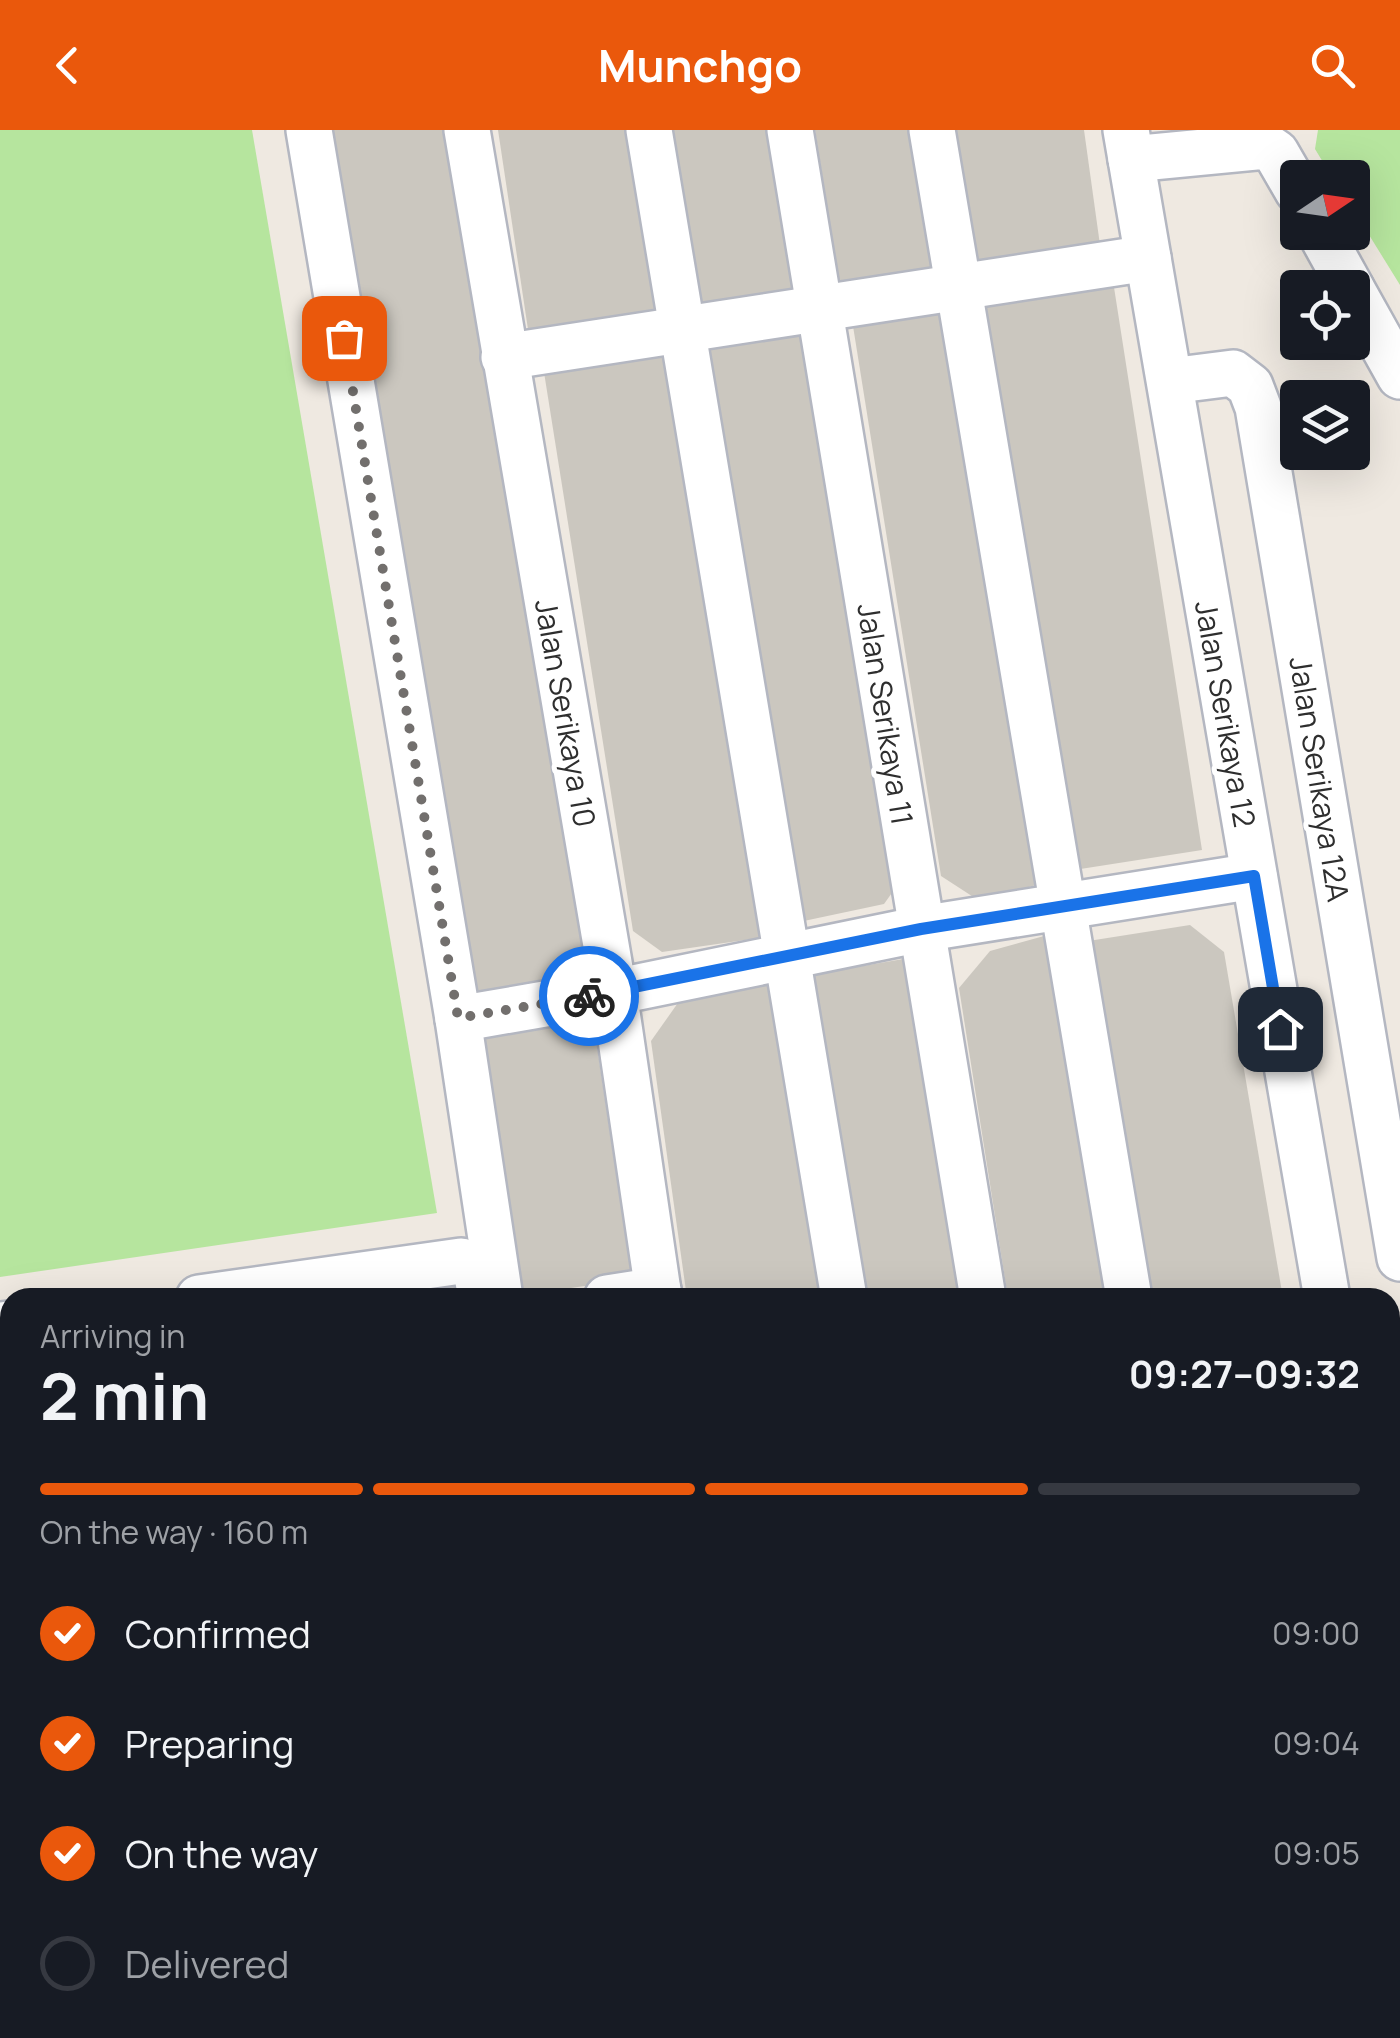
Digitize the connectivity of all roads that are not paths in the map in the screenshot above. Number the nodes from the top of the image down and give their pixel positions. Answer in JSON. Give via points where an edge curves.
{"nodes":[{"id":1,"x":309,"y":130,"type":"edge"},
{"id":2,"x":467,"y":130,"type":"edge"},
{"id":3,"x":650,"y":130,"type":"edge"},
{"id":4,"x":790,"y":130,"type":"edge"},
{"id":5,"x":932,"y":130,"type":"edge"},
{"id":6,"x":1129,"y":145,"type":"edge"},
{"id":7,"x":1281,"y":160,"type":"edge"},
{"id":8,"x":1148,"y":258,"type":"junction"},
{"id":9,"x":958,"y":288,"type":"junction"},
{"id":10,"x":820,"y":308,"type":"junction"},
{"id":11,"x":1370,"y":322,"type":"edge"},
{"id":12,"x":682,"y":331,"type":"junction"},
{"id":13,"x":504,"y":357,"type":"junction"},
{"id":14,"x":1400,"y":376,"type":"edge"},
{"id":15,"x":1170,"y":381,"type":"junction"},
{"id":16,"x":1254,"y":876,"type":"junction"},
{"id":17,"x":1064,"y":906,"type":"junction"},
{"id":18,"x":921,"y":929,"type":"junction"},
{"id":19,"x":789,"y":956,"type":"junction"},
{"id":20,"x":614,"y":992,"type":"junction"},
{"id":21,"x":458,"y":1018,"type":"junction"},
{"id":22,"x":1400,"y":1258,"type":"edge"},
{"id":23,"x":271,"y":1288,"type":"edge"},
{"id":24,"x":480,"y":1288,"type":"edge"},
{"id":25,"x":498,"y":1288,"type":"edge"},
{"id":26,"x":657,"y":1288,"type":"edge"},
{"id":27,"x":842,"y":1288,"type":"edge"},
{"id":28,"x":981,"y":1288,"type":"edge"},
{"id":29,"x":1126,"y":1288,"type":"edge"},
{"id":30,"x":1325,"y":1288,"type":"edge"}],
"edges":[{"from":1,"to":21,"type":"street"},
{"from":2,"to":13,"type":"street","name":"Jalan Serikaya 10"},
{"from":3,"to":12,"type":"street"},
{"from":4,"to":10,"type":"street","name":"Jalan Serikaya 11"},
{"from":5,"to":9,"type":"street"},
{"from":6,"to":7,"type":"street","via":[[1266,146]]},
{"from":6,"to":8,"type":"street","name":"Jalan Serikaya 12"},
{"from":8,"to":9,"type":"street"},
{"from":8,"to":15,"type":"street","name":"Jalan Serikaya 12"},
{"from":9,"to":10,"type":"street"},
{"from":9,"to":17,"type":"street"},
{"from":10,"to":12,"type":"street"},
{"from":10,"to":18,"type":"street","name":"Jalan Serikaya 11"},
{"from":11,"to":14,"type":"street"},
{"from":12,"to":13,"type":"street"},
{"from":12,"to":19,"type":"street"},
{"from":13,"to":20,"type":"street","name":"Jalan Serikaya 10"},
{"from":15,"to":16,"type":"street","name":"Jalan Serikaya 12"},
{"from":15,"to":22,"type":"street","name":"Jalan Serikaya 12A","via":[[1234,373],[1250,386],[1258,407]]},
{"from":16,"to":17,"type":"street"},
{"from":16,"to":30,"type":"street","name":"Jalan Serikaya 12"},
{"from":17,"to":18,"type":"street"},
{"from":17,"to":29,"type":"street"},
{"from":18,"to":19,"type":"street"},
{"from":18,"to":28,"type":"street","name":"Jalan Serikaya 11"},
{"from":19,"to":20,"type":"street"},
{"from":19,"to":27,"type":"street"},
{"from":20,"to":21,"type":"street"},
{"from":20,"to":26,"type":"street","name":"Jalan Serikaya 10"},
{"from":21,"to":25,"type":"street"},
{"from":23,"to":24,"type":"street","via":[[461,1261],[476,1270]]}]}
